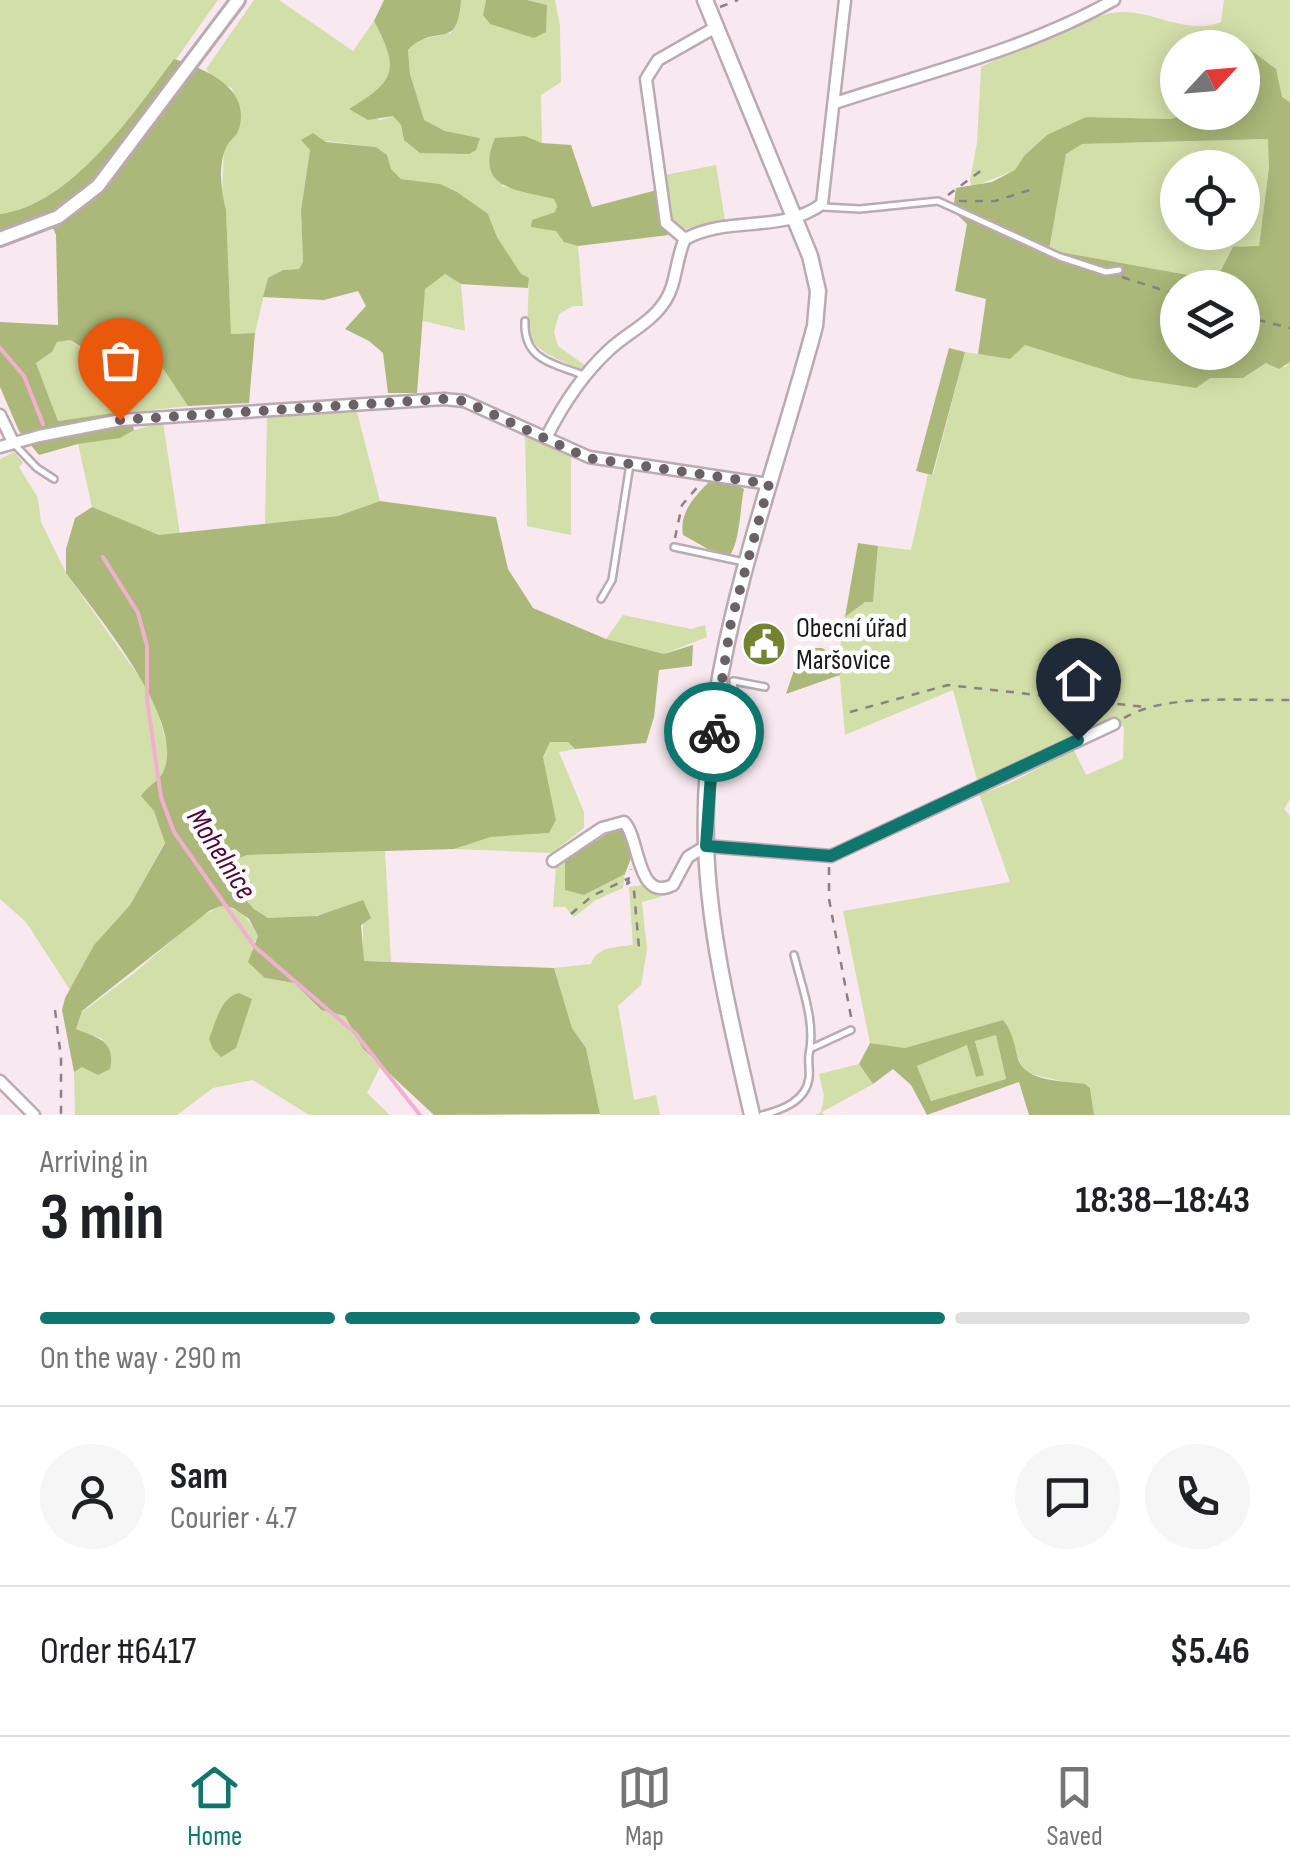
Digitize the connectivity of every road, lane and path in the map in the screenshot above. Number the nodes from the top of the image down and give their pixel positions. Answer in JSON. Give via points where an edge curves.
{"nodes":[{"id":1,"x":238,"y":0,"type":"edge"},
{"id":2,"x":738,"y":0,"type":"edge"},
{"id":3,"x":845,"y":0,"type":"edge"},
{"id":4,"x":1114,"y":0,"type":"edge"},
{"id":5,"x":707,"y":6,"type":"edge"},
{"id":6,"x":716,"y":27,"type":"junction"},
{"id":7,"x":835,"y":103,"type":"junction"},
{"id":8,"x":986,"y":167,"type":"dead end"},
{"id":9,"x":1033,"y":189,"type":"dead end"},
{"id":10,"x":938,"y":201,"type":"junction"},
{"id":11,"x":820,"y":207,"type":"junction"},
{"id":12,"x":795,"y":219,"type":"junction"},
{"id":13,"x":0,"y":239,"type":"edge"},
{"id":14,"x":685,"y":239,"type":"junction"},
{"id":15,"x":1119,"y":270,"type":"dead end"},
{"id":16,"x":1106,"y":272,"type":"junction"},
{"id":17,"x":1160,"y":289,"type":"edge"},
{"id":18,"x":1260,"y":320,"type":"edge"},
{"id":19,"x":525,"y":321,"type":"dead end"},
{"id":20,"x":1290,"y":328,"type":"edge"},
{"id":21,"x":584,"y":376,"type":"junction"},
{"id":22,"x":0,"y":415,"type":"edge"},
{"id":23,"x":546,"y":438,"type":"junction"},
{"id":24,"x":13,"y":442,"type":"junction"},
{"id":25,"x":0,"y":447,"type":"edge"},
{"id":26,"x":630,"y":464,"type":"junction"},
{"id":27,"x":710,"y":476,"type":"junction"},
{"id":28,"x":54,"y":480,"type":"dead end"},
{"id":29,"x":769,"y":484,"type":"junction"},
{"id":30,"x":674,"y":547,"type":"joint"},
{"id":31,"x":748,"y":563,"type":"junction"},
{"id":32,"x":602,"y":599,"type":"dead end"},
{"id":33,"x":727,"y":680,"type":"junction"},
{"id":34,"x":765,"y":687,"type":"dead end"},
{"id":35,"x":1290,"y":700,"type":"edge"},
{"id":36,"x":1145,"y":707,"type":"junction"},
{"id":37,"x":850,"y":712,"type":"dead end"},
{"id":38,"x":1114,"y":724,"type":"joint"},
{"id":39,"x":706,"y":846,"type":"junction"},
{"id":40,"x":831,"y":856,"type":"junction"},
{"id":41,"x":553,"y":861,"type":"dead end"},
{"id":42,"x":571,"y":914,"type":"dead end"},
{"id":43,"x":638,"y":948,"type":"dead end"},
{"id":44,"x":794,"y":955,"type":"dead end"},
{"id":45,"x":55,"y":1010,"type":"dead end"},
{"id":46,"x":851,"y":1030,"type":"joint"},
{"id":47,"x":812,"y":1048,"type":"junction"},
{"id":48,"x":0,"y":1081,"type":"edge"},
{"id":49,"x":34,"y":1115,"type":"edge"},
{"id":50,"x":62,"y":1115,"type":"edge"},
{"id":51,"x":752,"y":1115,"type":"edge"},
{"id":52,"x":762,"y":1115,"type":"edge"}],
"edges":[{"from":1,"to":13,"type":"street","via":[[98,186],[58,216]]},
{"from":2,"to":5,"type":"path"},
{"from":3,"to":7,"type":"street"},
{"from":4,"to":7,"type":"street","via":[[990,55]]},
{"from":5,"to":6,"type":"main road"},
{"from":6,"to":12,"type":"main road"},
{"from":6,"to":14,"type":"street","via":[[658,60],[646,79],[666,223]]},
{"from":7,"to":11,"type":"street"},
{"from":8,"to":10,"type":"path"},
{"from":9,"to":10,"type":"path","via":[[995,202]]},
{"from":10,"to":11,"type":"lane","via":[[860,210]]},
{"from":10,"to":16,"type":"lane"},
{"from":11,"to":12,"type":"street"},
{"from":12,"to":14,"type":"street","via":[[720,226]]},
{"from":12,"to":29,"type":"main road","via":[[816,275],[818,307]]},
{"from":14,"to":21,"type":"street","via":[[661,308]]},
{"from":15,"to":16,"type":"lane"},
{"from":16,"to":17,"type":"path"},
{"from":18,"to":20,"type":"path"},
{"from":19,"to":21,"type":"lane","via":[[531,351]]},
{"from":21,"to":23,"type":"street"},
{"from":22,"to":24,"type":"street"},
{"from":23,"to":24,"type":"street","via":[[464,401],[444,399],[120,420]]},
{"from":23,"to":26,"type":"street","via":[[588,458]]},
{"from":24,"to":25,"type":"street"},
{"from":24,"to":28,"type":"lane"},
{"from":26,"to":27,"type":"street"},
{"from":26,"to":32,"type":"lane","via":[[612,580]]},
{"from":27,"to":29,"type":"street"},
{"from":27,"to":30,"type":"path","via":[[682,505]]},
{"from":29,"to":31,"type":"main road"},
{"from":30,"to":31,"type":"lane"},
{"from":31,"to":33,"type":"main road","via":[[731,622]]},
{"from":33,"to":34,"type":"lane"},
{"from":33,"to":39,"type":"main road","via":[[708,777]]},
{"from":35,"to":36,"type":"path"},
{"from":36,"to":37,"type":"path","via":[[948,685]]},
{"from":36,"to":38,"type":"path"},
{"from":38,"to":40,"type":"street"},
{"from":39,"to":40,"type":"street"},
{"from":39,"to":41,"type":"street","via":[[694,851],[665,889],[648,880],[624,822],[602,828]]},
{"from":39,"to":51,"type":"main road","via":[[719,954]]},
{"from":40,"to":46,"type":"path","via":[[829,899]]},
{"from":42,"to":43,"type":"path","via":[[627,879],[634,891]]},
{"from":44,"to":47,"type":"lane"},
{"from":45,"to":50,"type":"path"},
{"from":46,"to":47,"type":"lane"},
{"from":47,"to":52,"type":"lane","via":[[806,1089],[795,1102]]},
{"from":48,"to":49,"type":"street"}]}
